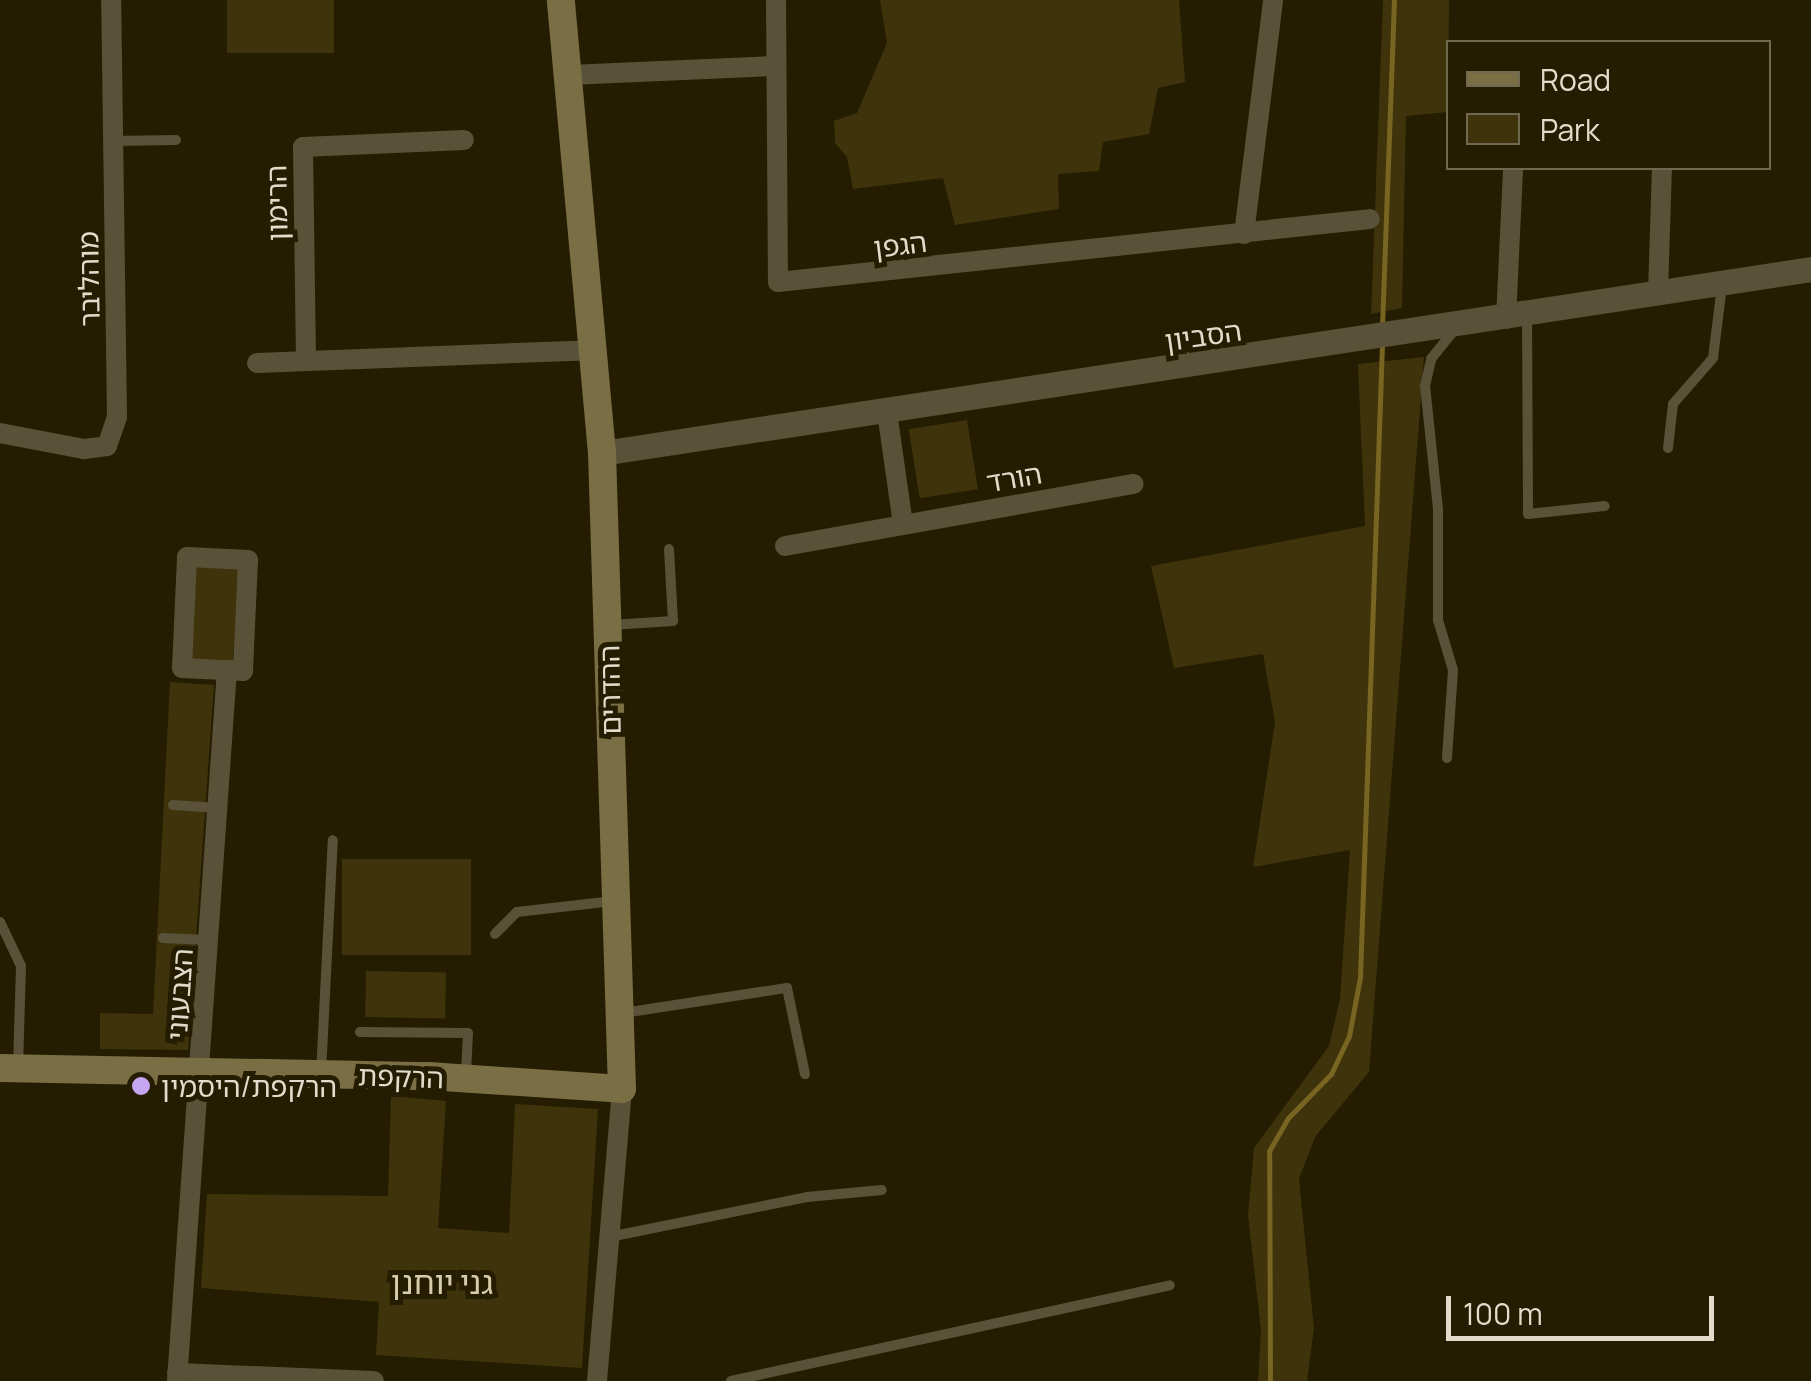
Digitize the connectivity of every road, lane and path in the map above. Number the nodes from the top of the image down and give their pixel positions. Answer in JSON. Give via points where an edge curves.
{"nodes":[{"id":1,"x":111,"y":0,"type":"edge"},
{"id":2,"x":562,"y":0,"type":"edge"},
{"id":3,"x":776,"y":0,"type":"edge"},
{"id":4,"x":1273,"y":0,"type":"edge"},
{"id":5,"x":776,"y":66,"type":"junction"},
{"id":6,"x":568,"y":75,"type":"junction"},
{"id":7,"x":176,"y":140,"type":"dead end"},
{"id":8,"x":464,"y":140,"type":"dead end"},
{"id":9,"x":113,"y":141,"type":"junction"},
{"id":10,"x":1513,"y":170,"type":"edge"},
{"id":11,"x":1662,"y":170,"type":"edge"},
{"id":12,"x":1370,"y":218,"type":"dead end"},
{"id":13,"x":1244,"y":234,"type":"junction"},
{"id":14,"x":1811,"y":270,"type":"edge"},
{"id":15,"x":1722,"y":282,"type":"junction"},
{"id":16,"x":1658,"y":293,"type":"junction"},
{"id":17,"x":1517,"y":317,"type":"junction"},
{"id":18,"x":1456,"y":327,"type":"junction"},
{"id":19,"x":592,"y":350,"type":"junction"},
{"id":20,"x":306,"y":360,"type":"junction"},
{"id":21,"x":257,"y":363,"type":"dead end"},
{"id":22,"x":887,"y":412,"type":"junction"},
{"id":23,"x":0,"y":432,"type":"edge"},
{"id":24,"x":1668,"y":448,"type":"dead end"},
{"id":25,"x":602,"y":453,"type":"junction"},
{"id":26,"x":1134,"y":484,"type":"dead end"},
{"id":27,"x":1605,"y":506,"type":"dead end"},
{"id":28,"x":903,"y":525,"type":"junction"},
{"id":29,"x":784,"y":546,"type":"dead end"},
{"id":30,"x":668,"y":549,"type":"dead end"},
{"id":31,"x":607,"y":625,"type":"junction"},
{"id":32,"x":227,"y":670,"type":"junction"},
{"id":33,"x":1447,"y":758,"type":"dead end"},
{"id":34,"x":173,"y":805,"type":"dead end"},
{"id":35,"x":218,"y":808,"type":"junction"},
{"id":36,"x":333,"y":840,"type":"dead end"},
{"id":37,"x":615,"y":901,"type":"junction"},
{"id":38,"x":0,"y":922,"type":"edge"},
{"id":39,"x":495,"y":934,"type":"dead end"},
{"id":40,"x":164,"y":938,"type":"dead end"},
{"id":41,"x":210,"y":940,"type":"junction"},
{"id":42,"x":619,"y":1013,"type":"junction"},
{"id":43,"x":360,"y":1032,"type":"dead end"},
{"id":44,"x":9,"y":1068,"type":"edge"},
{"id":45,"x":202,"y":1071,"type":"junction"},
{"id":46,"x":320,"y":1074,"type":"junction"},
{"id":47,"x":805,"y":1074,"type":"dead end"},
{"id":48,"x":466,"y":1078,"type":"junction"},
{"id":49,"x":622,"y":1089,"type":"junction"},
{"id":50,"x":882,"y":1190,"type":"dead end"},
{"id":51,"x":609,"y":1237,"type":"junction"},
{"id":52,"x":1170,"y":1285,"type":"dead end"},
{"id":53,"x":177,"y":1377,"type":"edge"},
{"id":54,"x":374,"y":1381,"type":"edge"},
{"id":55,"x":597,"y":1381,"type":"edge"},
{"id":56,"x":731,"y":1381,"type":"edge"}],
"edges":[{"from":1,"to":9,"type":"street","name":"מוהליבר"},
{"from":2,"to":6,"type":"main road","name":"ההדרים"},
{"from":3,"to":5,"type":"street","name":"הגפן"},
{"from":4,"to":13,"type":"street"},
{"from":5,"to":6,"type":"street"},
{"from":5,"to":13,"type":"street","name":"הגפן","via":[[778,282]]},
{"from":6,"to":19,"type":"main road","name":"ההדרים"},
{"from":7,"to":9,"type":"lane"},
{"from":8,"to":20,"type":"street","name":"הרימון","via":[[303,147]]},
{"from":9,"to":23,"type":"street","name":"מוהליבר","via":[[117,417],[107,446],[84,449]]},
{"from":10,"to":17,"type":"street"},
{"from":11,"to":16,"type":"street"},
{"from":12,"to":13,"type":"street","name":"הגפן"},
{"from":14,"to":15,"type":"street","name":"הסביון"},
{"from":15,"to":16,"type":"street","name":"הסביון"},
{"from":15,"to":24,"type":"lane","via":[[1713,358],[1673,404]]},
{"from":16,"to":17,"type":"street","name":"הסביון"},
{"from":17,"to":18,"type":"street","name":"הסביון"},
{"from":17,"to":27,"type":"lane","via":[[1528,514]]},
{"from":18,"to":22,"type":"street","name":"הסביון"},
{"from":18,"to":33,"type":"lane","via":[[1431,360],[1425,386],[1438,510],[1438,620],[1454,670]]},
{"from":19,"to":20,"type":"street"},
{"from":19,"to":25,"type":"main road","name":"ההדרים"},
{"from":20,"to":21,"type":"street"},
{"from":22,"to":25,"type":"street","name":"הסביון"},
{"from":22,"to":28,"type":"street"},
{"from":25,"to":31,"type":"main road","name":"ההדרים"},
{"from":26,"to":28,"type":"street","name":"הורד"},
{"from":28,"to":29,"type":"street","name":"הורד"},
{"from":30,"to":31,"type":"lane","via":[[673,621]]},
{"from":31,"to":37,"type":"main road","name":"ההדרים"},
{"from":32,"to":32,"type":"street","name":"הצבעוני","via":[[243,671],[248,560],[187,557],[182,668]]},
{"from":32,"to":35,"type":"street","name":"הצבעוני"},
{"from":34,"to":35,"type":"lane"},
{"from":35,"to":41,"type":"street","name":"הצבעוני"},
{"from":36,"to":46,"type":"lane"},
{"from":37,"to":39,"type":"lane","via":[[517,912]]},
{"from":37,"to":42,"type":"main road","name":"ההדרים"},
{"from":38,"to":44,"type":"lane","via":[[21,966]]},
{"from":40,"to":41,"type":"lane"},
{"from":41,"to":45,"type":"street","name":"הצבעוני"},
{"from":42,"to":47,"type":"lane","via":[[788,988]]},
{"from":42,"to":49,"type":"main road","name":"ההדרים"},
{"from":43,"to":48,"type":"lane","via":[[468,1033]]},
{"from":44,"to":45,"type":"main road","name":"הרקפת"},
{"from":45,"to":46,"type":"main road","name":"הרקפת"},
{"from":45,"to":53,"type":"street","name":"הצבעוני"},
{"from":46,"to":48,"type":"main road","name":"הרקפת"},
{"from":48,"to":49,"type":"main road","name":"הרקפת"},
{"from":49,"to":51,"type":"street","name":"ההדרים"},
{"from":50,"to":51,"type":"lane","via":[[808,1197]]},
{"from":51,"to":55,"type":"street","name":"ההדרים"},
{"from":52,"to":56,"type":"lane"},
{"from":53,"to":54,"type":"street"}]}
